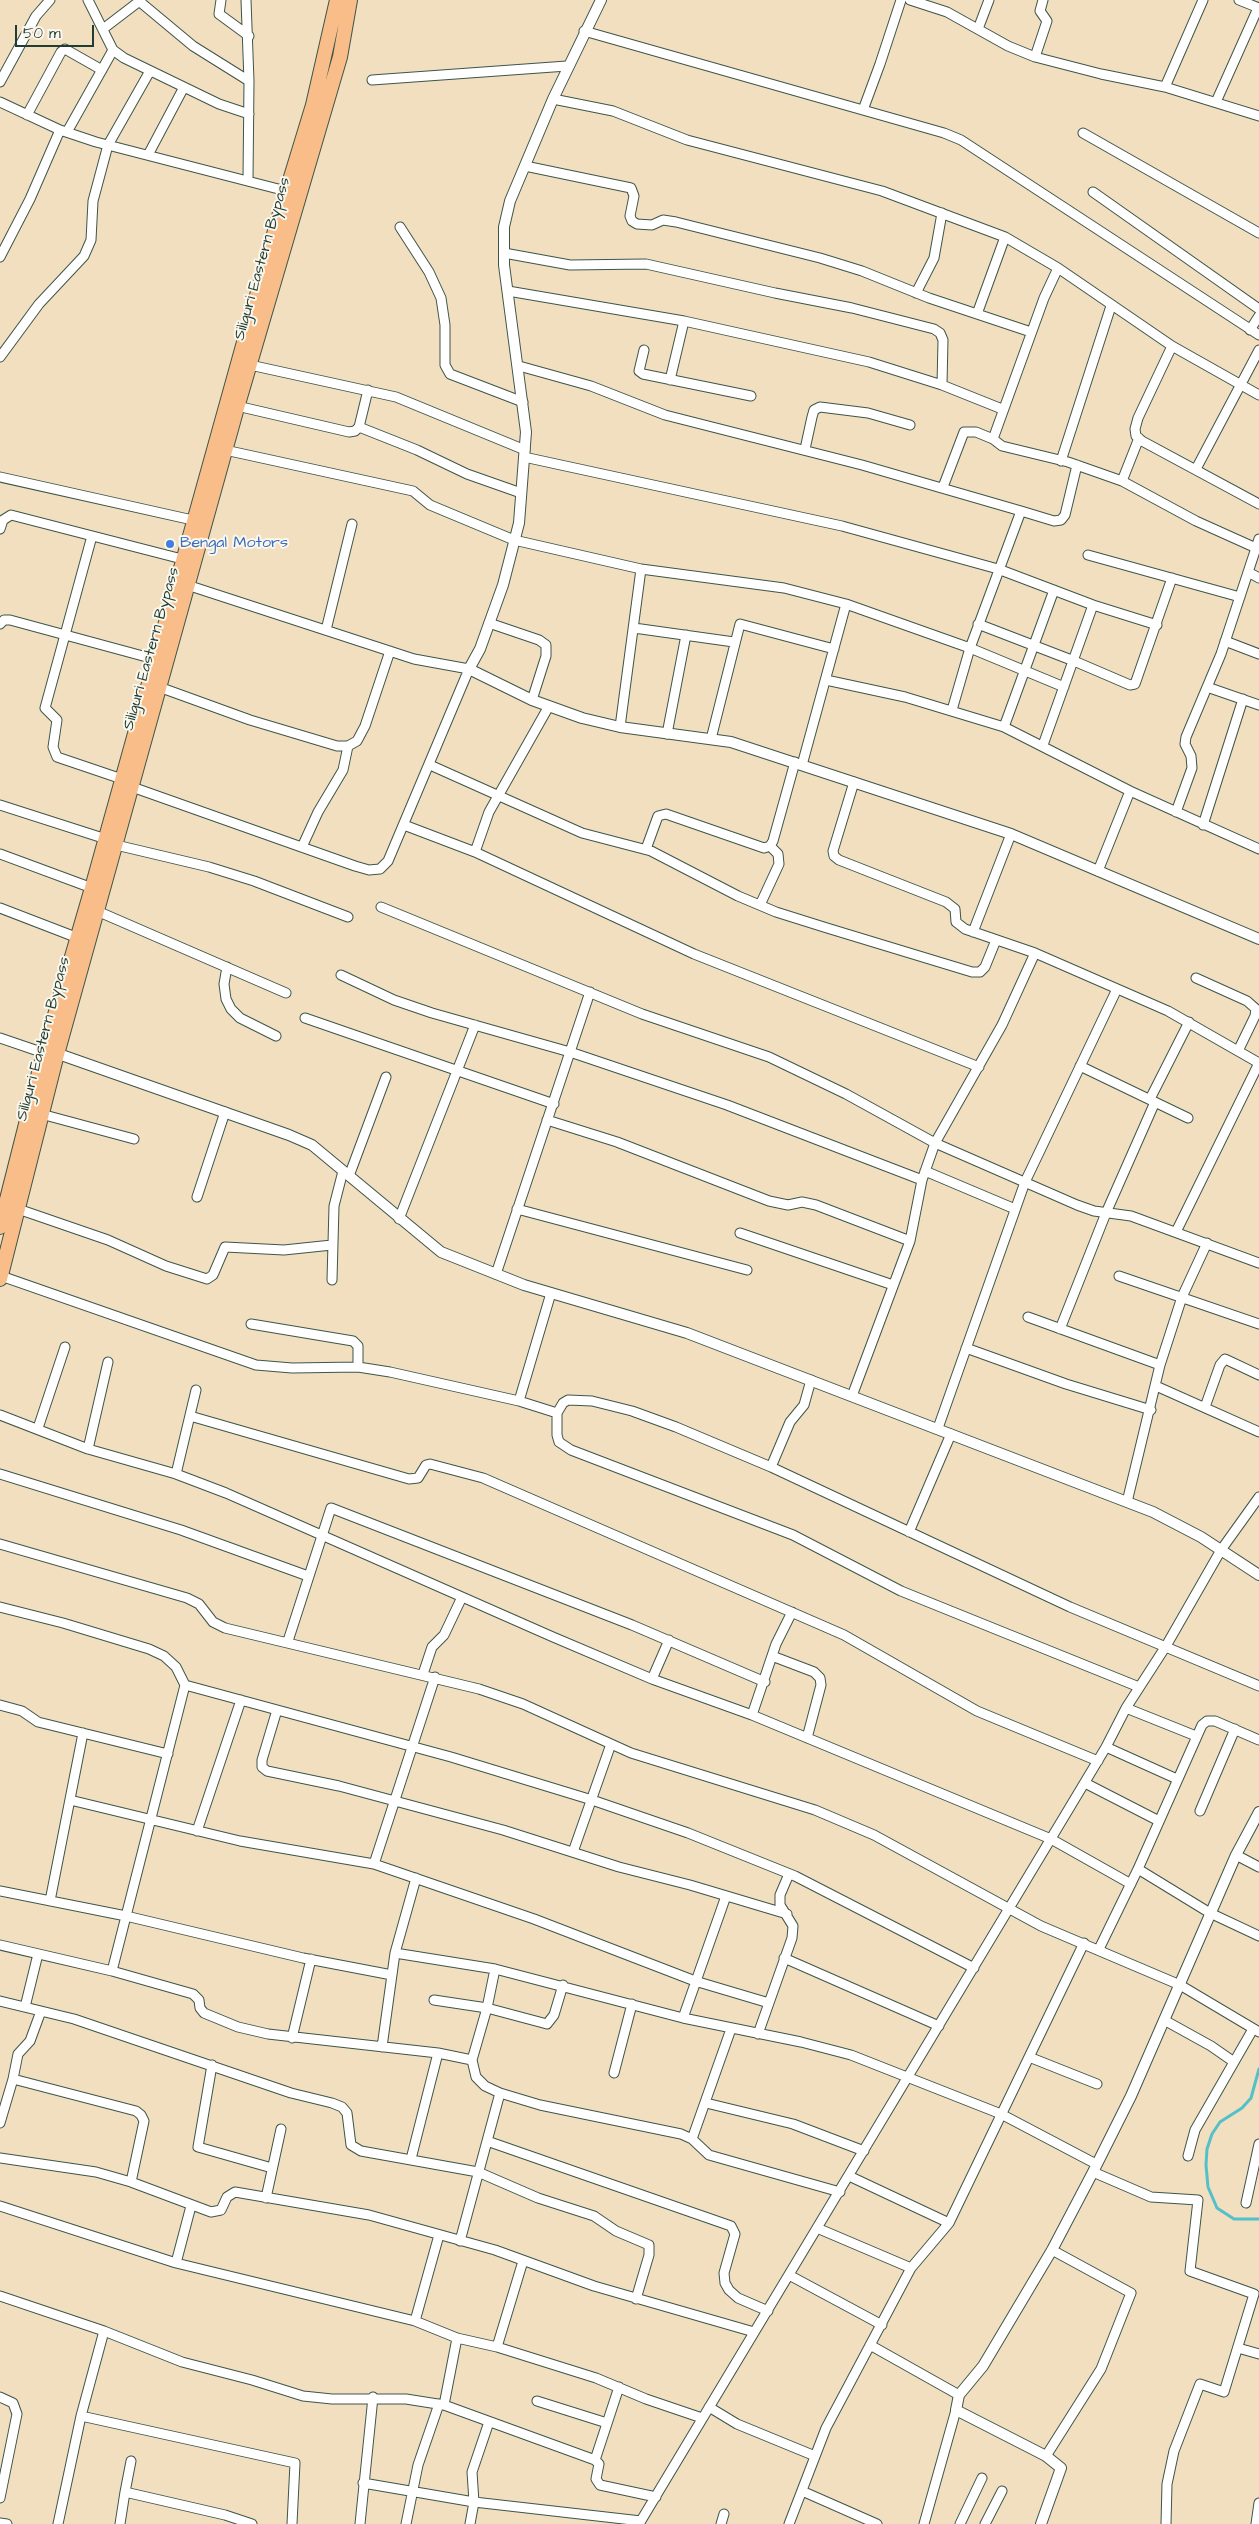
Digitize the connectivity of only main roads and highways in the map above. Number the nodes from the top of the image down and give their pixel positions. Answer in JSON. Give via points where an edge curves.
{"nodes":[{"id":1,"x":337,"y":0,"type":"edge"},
{"id":2,"x":350,"y":0,"type":"edge"},
{"id":3,"x":319,"y":108,"type":"junction"},
{"id":4,"x":293,"y":192,"type":"junction"},
{"id":5,"x":199,"y":521,"type":"junction"},
{"id":6,"x":182,"y":583,"type":"junction"},
{"id":7,"x":127,"y":783,"type":"junction"},
{"id":8,"x":111,"y":842,"type":"junction"},
{"id":9,"x":48,"y":1052,"type":"junction"},
{"id":10,"x":4,"y":1194,"type":"edge"},
{"id":11,"x":0,"y":1227,"type":"edge"},
{"id":12,"x":0,"y":1277,"type":"edge"}],
"edges":[{"from":1,"to":3,"type":"main road","name":"Siliguri Eastern Bypass","via":[[325,53]]},
{"from":2,"to":3,"type":"main road","name":"Siliguri Eastern Bypass","via":[[340,57]]},
{"from":3,"to":4,"type":"main road","name":"Siliguri Eastern Bypass"},
{"from":4,"to":5,"type":"main road","name":"Siliguri Eastern Bypass"},
{"from":4,"to":5,"type":"main road","name":"Siliguri Eastern Bypass","via":[[250,365],[225,450]]},
{"from":5,"to":6,"type":"main road","name":"Siliguri Eastern Bypass"},
{"from":5,"to":6,"type":"main road","name":"Siliguri Eastern Bypass","via":[[182,559]]},
{"from":6,"to":7,"type":"main road","name":"Siliguri Eastern Bypass","via":[[160,687]]},
{"from":6,"to":7,"type":"main road","name":"Siliguri Eastern Bypass","via":[[154,659]]},
{"from":7,"to":8,"type":"main road","name":"Siliguri Eastern Bypass"},
{"from":8,"to":9,"type":"main road","name":"Siliguri Eastern Bypass","via":[[92,888]]},
{"from":8,"to":9,"type":"main road","name":"Siliguri Eastern Bypass","via":[[97,911]]},
{"from":9,"to":10,"type":"main road","name":"Siliguri Eastern Bypass"},
{"from":9,"to":12,"type":"main road","name":"Siliguri Eastern Bypass","via":[[41,1114]]},
{"from":10,"to":11,"type":"main road","name":"Siliguri Eastern Bypass"}]}
